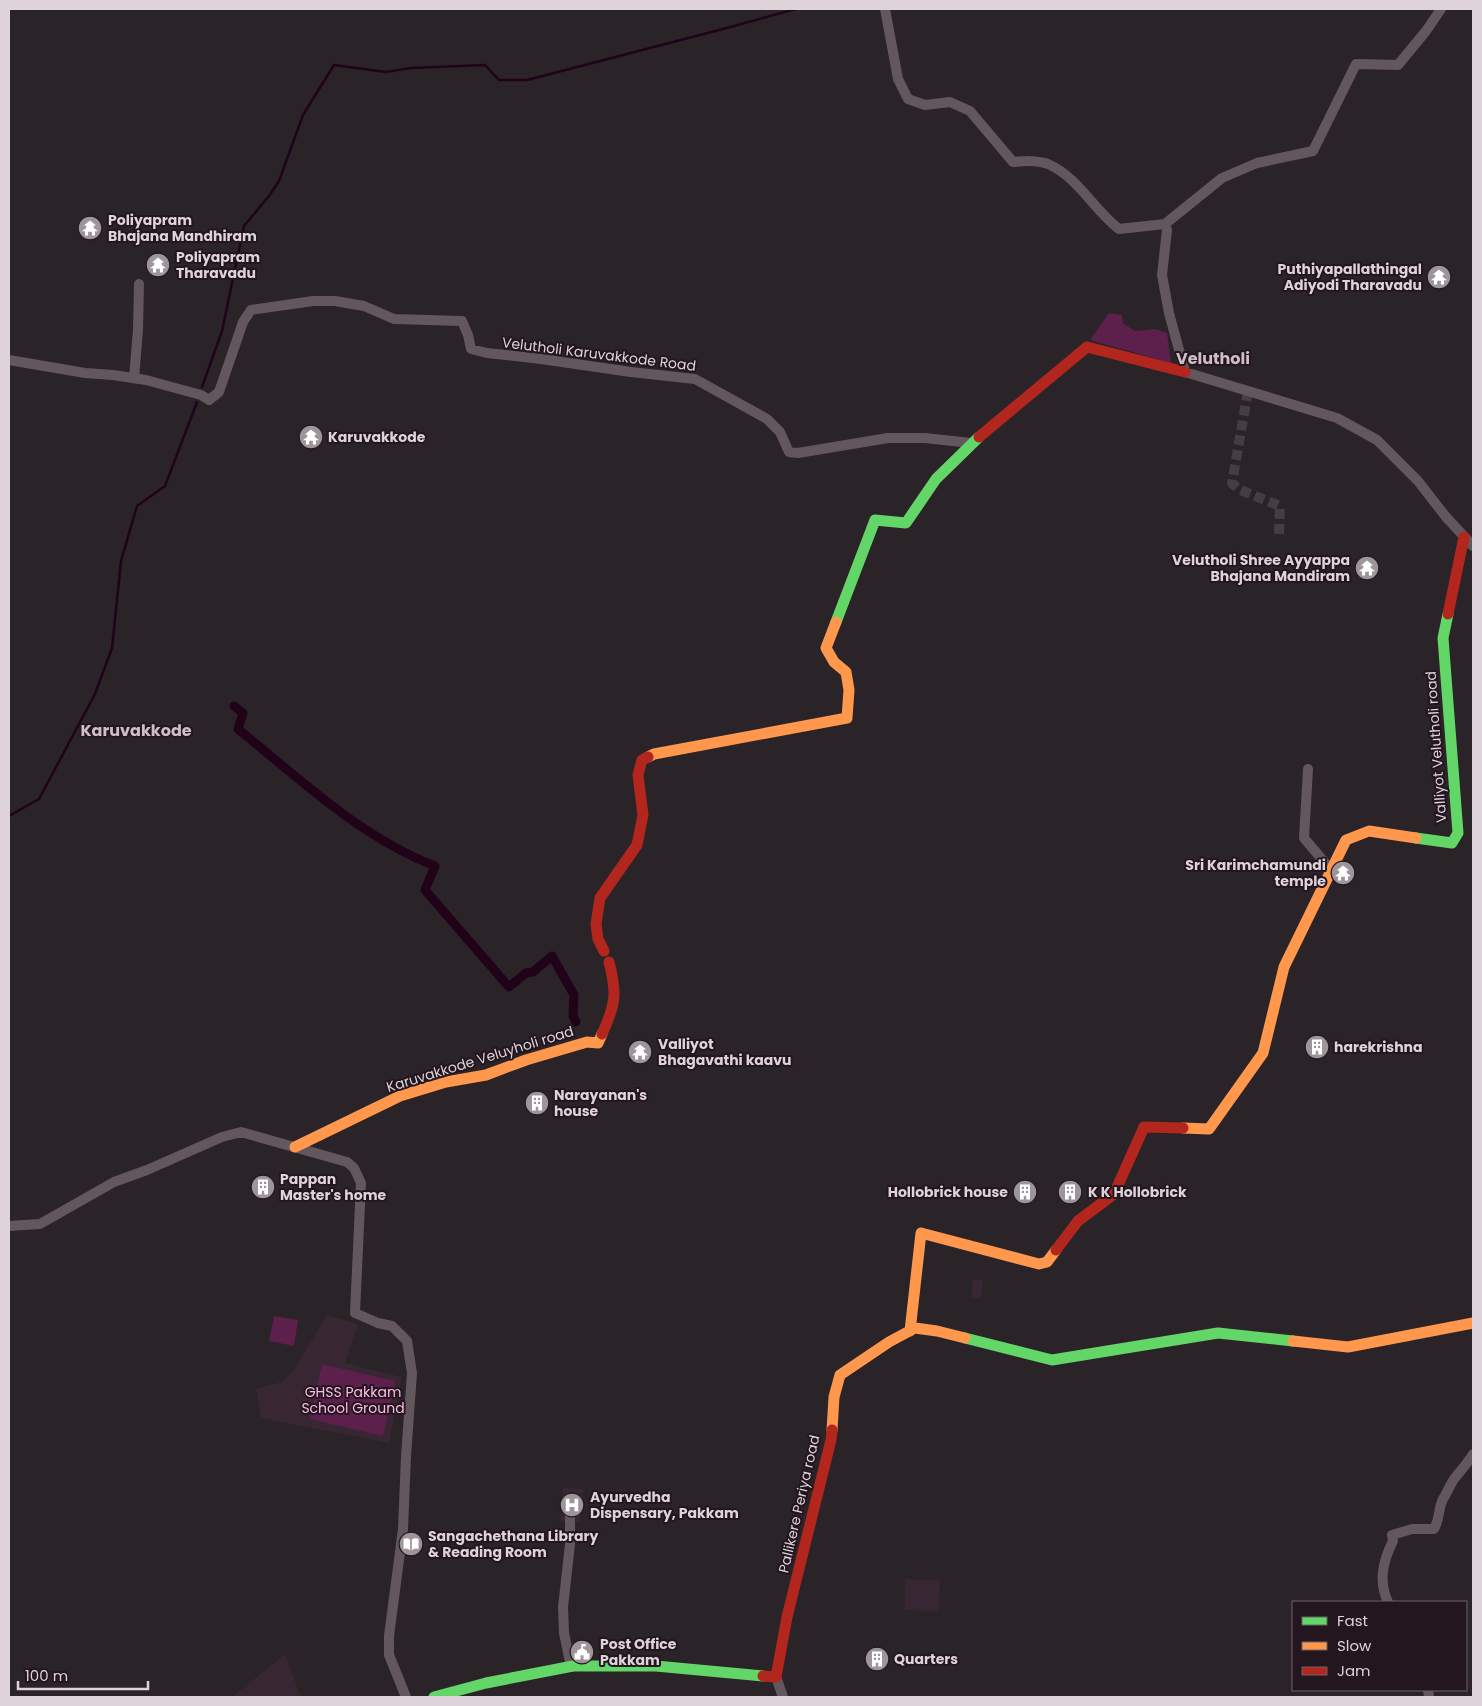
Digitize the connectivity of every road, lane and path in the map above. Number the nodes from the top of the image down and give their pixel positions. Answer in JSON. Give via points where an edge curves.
{"nodes":[{"id":1,"x":886,"y":9,"type":"edge"},
{"id":2,"x":1441,"y":9,"type":"edge"},
{"id":3,"x":1165,"y":224,"type":"junction"},
{"id":4,"x":139,"y":284,"type":"dead end"},
{"id":5,"x":9,"y":360,"type":"edge"},
{"id":6,"x":1185,"y":372,"type":"junction"},
{"id":7,"x":134,"y":378,"type":"junction"},
{"id":8,"x":971,"y":443,"type":"junction"},
{"id":9,"x":1464,"y":537,"type":"junction"},
{"id":10,"x":1473,"y":546,"type":"edge"},
{"id":11,"x":1308,"y":769,"type":"dead end"},
{"id":12,"x":1331,"y":870,"type":"junction"},
{"id":13,"x":604,"y":951,"type":"dead end"},
{"id":14,"x":609,"y":962,"type":"dead end"},
{"id":15,"x":295,"y":1147,"type":"junction"},
{"id":16,"x":9,"y":1226,"type":"edge"},
{"id":17,"x":1473,"y":1323,"type":"edge"},
{"id":18,"x":910,"y":1331,"type":"junction"},
{"id":19,"x":1473,"y":1454,"type":"edge"},
{"id":20,"x":570,"y":1516,"type":"dead end"},
{"id":21,"x":1388,"y":1601,"type":"edge"},
{"id":22,"x":571,"y":1667,"type":"junction"},
{"id":23,"x":776,"y":1678,"type":"junction"},
{"id":24,"x":406,"y":1697,"type":"edge"},
{"id":25,"x":434,"y":1697,"type":"edge"},
{"id":26,"x":783,"y":1697,"type":"edge"}],
"edges":[{"from":1,"to":3,"type":"street","via":[[898,79],[908,99],[925,105],[950,102],[970,111],[1013,162],[1048,164],[1068,178],[1119,229]]},
{"from":2,"to":3,"type":"street","via":[[1398,64],[1356,64],[1313,151],[1257,163],[1222,178]]},
{"from":3,"to":6,"type":"street","via":[[1168,230],[1162,275]]},
{"from":4,"to":7,"type":"street"},
{"from":5,"to":7,"type":"street"},
{"from":6,"to":8,"type":"street","via":[[1087,347]]},
{"from":6,"to":9,"type":"street","via":[[1337,418],[1377,440],[1418,481]]},
{"from":7,"to":8,"type":"street","name":"Velutholi Karuvakkode Road","via":[[201,395],[209,400],[219,392],[242,322],[252,310],[335,301],[364,306],[394,319],[462,321],[471,349],[487,354],[695,379],[767,418],[780,432],[788,452],[888,438]]},
{"from":8,"to":13,"type":"street","via":[[936,479],[906,523],[875,520],[826,648],[834,662],[846,672],[849,690],[847,718],[654,754],[642,760],[638,775],[643,815],[637,845],[600,898],[596,924]]},
{"from":9,"to":10,"type":"street"},
{"from":9,"to":12,"type":"street","name":"Valliyot Velutholi road","via":[[1443,638],[1458,833],[1452,842],[1369,831],[1346,840]]},
{"from":11,"to":12,"type":"street","via":[[1304,838]]},
{"from":12,"to":18,"type":"street","name":"Valliyot Velutholi road","via":[[1284,967],[1263,1053],[1209,1129],[1144,1127],[1114,1194],[1078,1221],[1047,1262],[1039,1264],[921,1233]]},
{"from":14,"to":15,"type":"street","name":"Karuvakkode Veluyholi road","via":[[615,986],[614,1000],[598,1043],[587,1042],[486,1075],[446,1082],[400,1096]]},
{"from":15,"to":16,"type":"street","via":[[241,1132],[222,1137],[114,1182],[40,1224]]},
{"from":15,"to":24,"type":"street","via":[[347,1162],[354,1168],[361,1183],[355,1312],[392,1326],[407,1341],[412,1373],[403,1529],[389,1636],[389,1655]]},
{"from":17,"to":18,"type":"street","name":"Pallikere Periya road","via":[[1348,1347],[1218,1333],[1052,1360],[937,1332],[915,1328]]},
{"from":18,"to":23,"type":"street","name":"Pallikere Periya road","via":[[840,1375],[834,1396],[831,1440],[787,1617]]},
{"from":19,"to":21,"type":"street","via":[[1439,1507],[1434,1529],[1412,1529],[1392,1535],[1382,1577]]},
{"from":20,"to":22,"type":"street","via":[[564,1633]]},
{"from":22,"to":23,"type":"street","via":[[656,1666]]},
{"from":22,"to":25,"type":"street","via":[[486,1683]]},
{"from":23,"to":26,"type":"street"}]}
